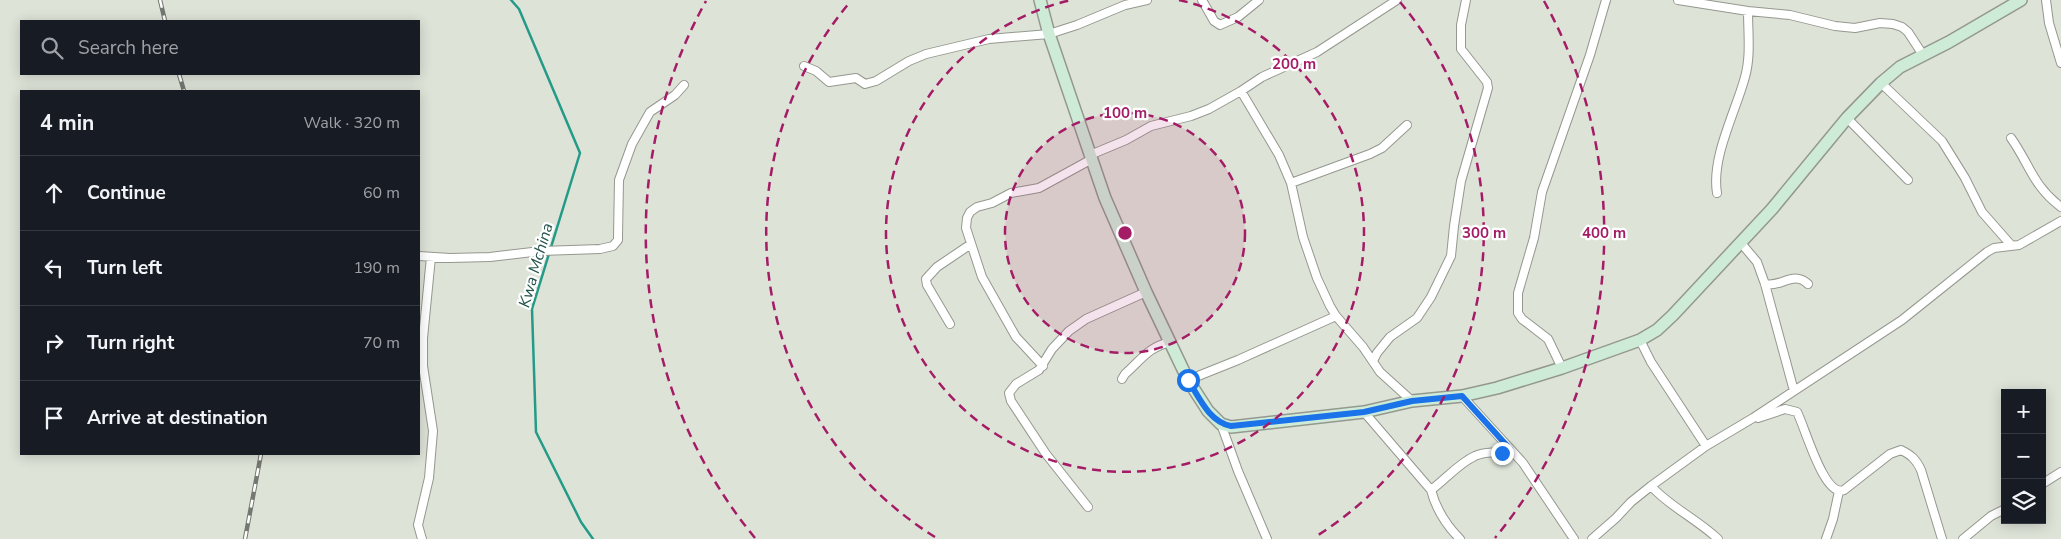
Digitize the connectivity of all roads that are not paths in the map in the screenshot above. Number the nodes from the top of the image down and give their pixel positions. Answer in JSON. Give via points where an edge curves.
{"nodes":[{"id":1,"x":1040,"y":0,"type":"edge"},
{"id":2,"x":1147,"y":0,"type":"edge"},
{"id":3,"x":1202,"y":0,"type":"edge"},
{"id":4,"x":1259,"y":0,"type":"edge"},
{"id":5,"x":1397,"y":0,"type":"edge"},
{"id":6,"x":1466,"y":0,"type":"edge"},
{"id":7,"x":1606,"y":0,"type":"edge"},
{"id":8,"x":1678,"y":0,"type":"edge"},
{"id":9,"x":2021,"y":0,"type":"edge"},
{"id":10,"x":2046,"y":0,"type":"edge"},
{"id":11,"x":1748,"y":11,"type":"junction"},
{"id":12,"x":1049,"y":34,"type":"junction"},
{"id":13,"x":1923,"y":55,"type":"junction"},
{"id":14,"x":2061,"y":63,"type":"edge"},
{"id":15,"x":804,"y":66,"type":"dead end"},
{"id":16,"x":1881,"y":83,"type":"junction"},
{"id":17,"x":684,"y":85,"type":"dead end"},
{"id":18,"x":1241,"y":91,"type":"junction"},
{"id":19,"x":1847,"y":118,"type":"junction"},
{"id":20,"x":1407,"y":125,"type":"dead end"},
{"id":21,"x":2011,"y":138,"type":"dead end"},
{"id":22,"x":1091,"y":157,"type":"junction"},
{"id":23,"x":1908,"y":180,"type":"dead end"},
{"id":24,"x":1291,"y":182,"type":"junction"},
{"id":25,"x":1717,"y":193,"type":"dead end"},
{"id":26,"x":2061,"y":207,"type":"edge"},
{"id":27,"x":2061,"y":221,"type":"edge"},
{"id":28,"x":1741,"y":243,"type":"junction"},
{"id":29,"x":971,"y":244,"type":"junction"},
{"id":30,"x":2011,"y":245,"type":"junction"},
{"id":31,"x":420,"y":256,"type":"edge"},
{"id":32,"x":431,"y":257,"type":"junction"},
{"id":33,"x":1765,"y":284,"type":"junction"},
{"id":34,"x":1808,"y":284,"type":"dead end"},
{"id":35,"x":1146,"y":292,"type":"junction"},
{"id":36,"x":1336,"y":316,"type":"junction"},
{"id":37,"x":950,"y":324,"type":"dead end"},
{"id":38,"x":1640,"y":340,"type":"junction"},
{"id":39,"x":1171,"y":342,"type":"junction"},
{"id":40,"x":1373,"y":361,"type":"junction"},
{"id":41,"x":1043,"y":366,"type":"junction"},
{"id":42,"x":1562,"y":368,"type":"junction"},
{"id":43,"x":1122,"y":379,"type":"dead end"},
{"id":44,"x":1188,"y":380,"type":"junction"},
{"id":45,"x":1794,"y":391,"type":"junction"},
{"id":46,"x":1462,"y":396,"type":"junction"},
{"id":47,"x":1412,"y":401,"type":"junction"},
{"id":48,"x":1364,"y":412,"type":"junction"},
{"id":49,"x":1754,"y":418,"type":"junction"},
{"id":50,"x":1221,"y":424,"type":"junction"},
{"id":51,"x":1706,"y":446,"type":"junction"},
{"id":52,"x":1510,"y":449,"type":"junction"},
{"id":53,"x":2061,"y":472,"type":"edge"},
{"id":54,"x":2046,"y":481,"type":"edge"},
{"id":55,"x":1651,"y":486,"type":"junction"},
{"id":56,"x":1430,"y":490,"type":"junction"},
{"id":57,"x":1839,"y":491,"type":"junction"},
{"id":58,"x":1088,"y":507,"type":"dead end"},
{"id":59,"x":2001,"y":511,"type":"edge"},
{"id":60,"x":422,"y":539,"type":"edge"},
{"id":61,"x":1267,"y":539,"type":"edge"},
{"id":62,"x":1460,"y":539,"type":"edge"},
{"id":63,"x":1574,"y":539,"type":"edge"},
{"id":64,"x":1592,"y":539,"type":"edge"},
{"id":65,"x":1718,"y":539,"type":"edge"},
{"id":66,"x":1826,"y":539,"type":"edge"},
{"id":67,"x":1942,"y":539,"type":"edge"},
{"id":68,"x":1963,"y":539,"type":"edge"}],
"edges":[{"from":1,"to":12,"type":"street"},
{"from":2,"to":12,"type":"street","via":[[1124,5]]},
{"from":3,"to":4,"type":"street","via":[[1214,21],[1220,25],[1238,17]]},
{"from":5,"to":18,"type":"street","via":[[1317,52],[1262,77]]},
{"from":6,"to":40,"type":"street","via":[[1461,49],[1487,82],[1488,88],[1461,181],[1451,256],[1417,318],[1390,337]]},
{"from":7,"to":42,"type":"street","via":[[1542,192],[1536,232],[1518,292],[1518,313],[1548,339]]},
{"from":8,"to":11,"type":"street"},
{"from":9,"to":13,"type":"street"},
{"from":10,"to":14,"type":"street"},
{"from":11,"to":13,"type":"street","via":[[1790,15],[1856,28],[1893,24],[1908,32]]},
{"from":11,"to":25,"type":"street","via":[[1746,75],[1722,148],[1716,176]]},
{"from":12,"to":15,"type":"street","via":[[989,39],[926,54],[866,84],[856,78],[829,82]]},
{"from":12,"to":22,"type":"street"},
{"from":13,"to":16,"type":"street"},
{"from":16,"to":19,"type":"street"},
{"from":16,"to":30,"type":"street","via":[[1942,141],[1982,212]]},
{"from":17,"to":32,"type":"street","via":[[675,96],[650,112],[632,144],[619,180],[618,240],[613,246],[490,257]]},
{"from":18,"to":22,"type":"street","via":[[1191,116],[1151,126]]},
{"from":18,"to":24,"type":"street"},
{"from":19,"to":23,"type":"street"},
{"from":19,"to":28,"type":"street"},
{"from":20,"to":24,"type":"street","via":[[1382,148],[1370,154]]},
{"from":21,"to":26,"type":"street","via":[[2025,158],[2034,180]]},
{"from":22,"to":29,"type":"street","via":[[1039,188],[1011,193],[973,209],[965,224]]},
{"from":22,"to":35,"type":"street","via":[[1105,198]]},
{"from":24,"to":36,"type":"street","via":[[1303,237],[1317,278]]},
{"from":27,"to":30,"type":"street","via":[[2030,240]]},
{"from":28,"to":33,"type":"street","via":[[1757,262]]},
{"from":28,"to":38,"type":"street","via":[[1673,315]]},
{"from":29,"to":37,"type":"street","via":[[937,267],[926,279]]},
{"from":29,"to":41,"type":"street","via":[[982,277],[1016,338]]},
{"from":30,"to":45,"type":"street","via":[[1987,252],[1902,320]]},
{"from":31,"to":32,"type":"street"},
{"from":32,"to":60,"type":"street","via":[[423,366],[433,431],[429,478],[418,525]]},
{"from":33,"to":34,"type":"street","via":[[1795,278]]},
{"from":33,"to":45,"type":"street"},
{"from":35,"to":39,"type":"street"},
{"from":35,"to":41,"type":"street","via":[[1086,319],[1069,331],[1052,349]]},
{"from":36,"to":40,"type":"street"},
{"from":36,"to":44,"type":"street"},
{"from":38,"to":42,"type":"street"},
{"from":38,"to":51,"type":"street"},
{"from":39,"to":43,"type":"street","via":[[1156,345]]},
{"from":39,"to":44,"type":"street"},
{"from":40,"to":47,"type":"street","via":[[1393,387]]},
{"from":41,"to":58,"type":"street","via":[[1011,389],[1010,397],[1046,454]]},
{"from":42,"to":46,"type":"street"},
{"from":44,"to":50,"type":"street","via":[[1208,411]]},
{"from":45,"to":49,"type":"street"},
{"from":46,"to":47,"type":"street"},
{"from":46,"to":52,"type":"street"},
{"from":47,"to":48,"type":"street"},
{"from":48,"to":50,"type":"street","via":[[1244,426]]},
{"from":48,"to":56,"type":"street"},
{"from":49,"to":51,"type":"street"},
{"from":49,"to":57,"type":"street","via":[[1786,409],[1796,412],[1824,477],[1831,487]]},
{"from":50,"to":61,"type":"street"},
{"from":51,"to":55,"type":"street"},
{"from":52,"to":56,"type":"street","via":[[1496,454],[1483,453],[1466,460]]},
{"from":52,"to":63,"type":"street"},
{"from":53,"to":54,"type":"street"},
{"from":55,"to":64,"type":"street"},
{"from":55,"to":65,"type":"street"},
{"from":56,"to":62,"type":"street","via":[[1443,517]]},
{"from":57,"to":66,"type":"street"},
{"from":57,"to":67,"type":"street","via":[[1890,454],[1901,450],[1916,460],[1921,470]]},
{"from":59,"to":68,"type":"street"}]}
